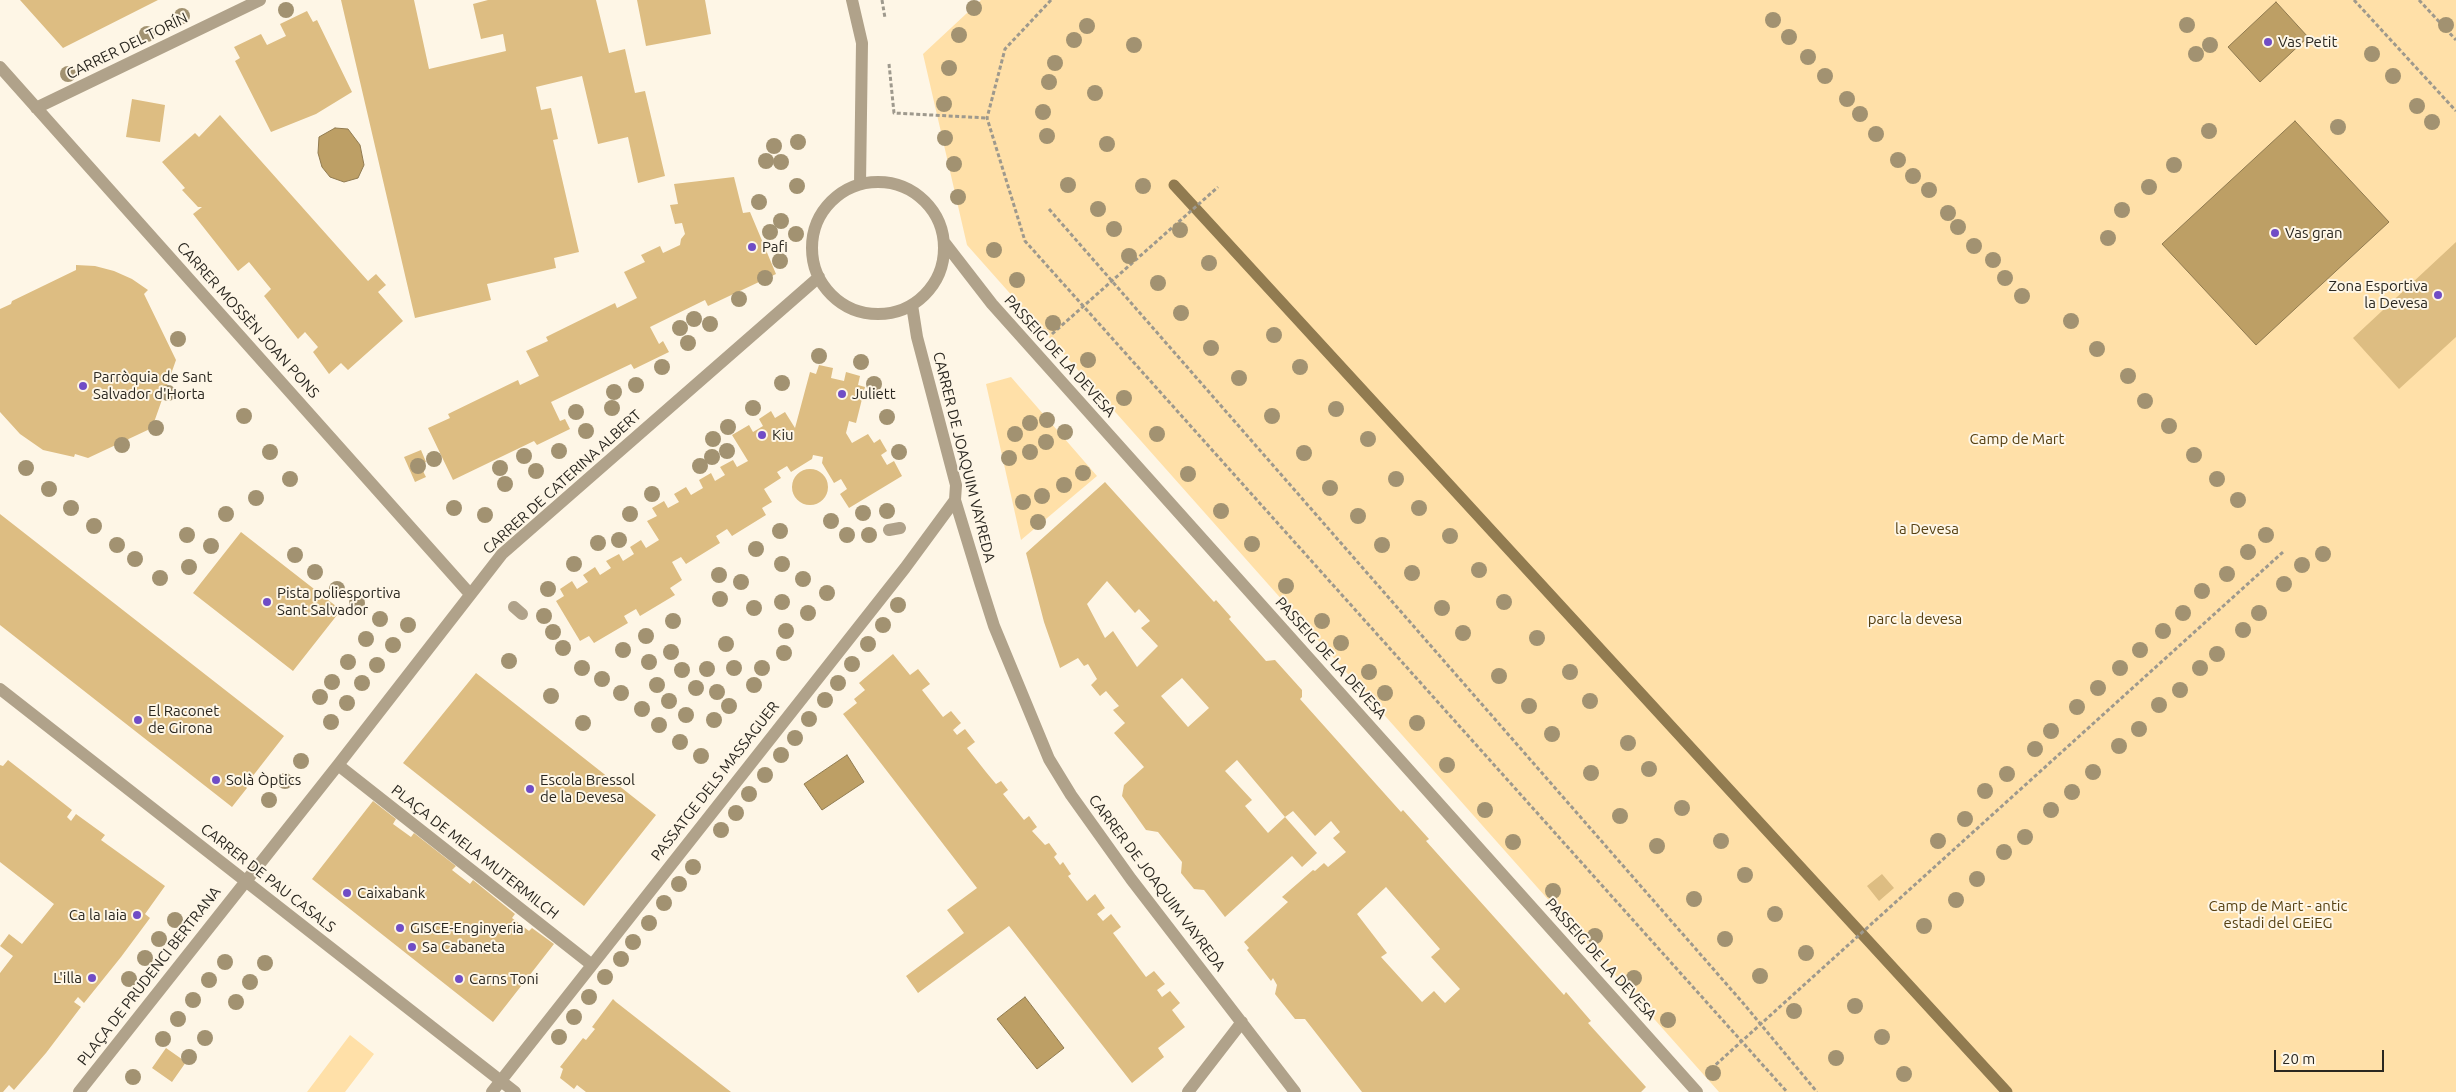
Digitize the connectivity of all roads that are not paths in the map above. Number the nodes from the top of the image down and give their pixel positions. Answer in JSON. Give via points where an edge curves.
{"nodes":[{"id":1,"x":260,"y":0,"type":"edge"},
{"id":2,"x":852,"y":0,"type":"edge"},
{"id":3,"x":0,"y":67,"type":"edge"},
{"id":4,"x":36,"y":108,"type":"junction"},
{"id":5,"x":860,"y":184,"type":"junction"},
{"id":6,"x":944,"y":242,"type":"junction"},
{"id":7,"x":819,"y":277,"type":"junction"},
{"id":8,"x":912,"y":305,"type":"junction"},
{"id":9,"x":955,"y":500,"type":"junction"},
{"id":10,"x":470,"y":594,"type":"junction"},
{"id":11,"x":0,"y":689,"type":"edge"},
{"id":12,"x":338,"y":765,"type":"junction"},
{"id":13,"x":245,"y":881,"type":"junction"},
{"id":14,"x":592,"y":964,"type":"junction"},
{"id":15,"x":1242,"y":1022,"type":"junction"},
{"id":16,"x":501,"y":1081,"type":"junction"},
{"id":17,"x":1692,"y":1090,"type":"edge"},
{"id":18,"x":79,"y":1092,"type":"edge"},
{"id":19,"x":492,"y":1092,"type":"edge"},
{"id":20,"x":515,"y":1092,"type":"edge"},
{"id":21,"x":1188,"y":1092,"type":"edge"},
{"id":22,"x":1295,"y":1092,"type":"edge"}],
"edges":[{"from":1,"to":4,"type":"street","name":"CARRER DEL TORÍN"},
{"from":2,"to":5,"type":"street","via":[[862,43]]},
{"from":3,"to":4,"type":"street","name":"CARRER MOSSÈN JOAN PONS"},
{"from":4,"to":10,"type":"street","name":"CARRER MOSSÈN JOAN PONS"},
{"from":5,"to":6,"type":"street","via":[[883,181],[903,186],[919,196],[932,208]]},
{"from":5,"to":7,"type":"street","via":[[845,190],[829,204],[815,228],[811,243],[814,268]]},
{"from":6,"to":8,"type":"street","via":[[944,256],[931,288]]},
{"from":6,"to":17,"type":"street","name":"PASSEIG DE LA DEVESA","via":[[992,304]]},
{"from":7,"to":8,"type":"street","via":[[825,289],[836,299],[858,311],[880,314]]},
{"from":7,"to":10,"type":"street","name":"CARRER DE CATERINA ALBERT","via":[[502,554]]},
{"from":8,"to":9,"type":"street","name":"CARRER DE JOAQUIM VAYREDA","via":[[917,337],[956,485]]},
{"from":9,"to":14,"type":"street","name":"PASSATGE DELS MASSAGUER","via":[[905,568]]},
{"from":9,"to":15,"type":"street","name":"CARRER DE JOAQUIM VAYREDA","via":[[994,626],[1049,759],[1107,847]]},
{"from":10,"to":12,"type":"street","name":"CARRER DE CATERINA ALBERT"},
{"from":11,"to":13,"type":"street","name":"CARRER DE PAU CASALS"},
{"from":12,"to":13,"type":"street","name":"CARRER DE CATERINA ALBERT"},
{"from":12,"to":14,"type":"street","name":"PLAÇA DE MELA MUTERMILCH"},
{"from":13,"to":16,"type":"street","name":"CARRER DE PAU CASALS"},
{"from":13,"to":18,"type":"street","name":"PLAÇA DE PRUDENCI BERTRANA"},
{"from":14,"to":16,"type":"street","name":"PASSATGE DELS MASSAGUER"},
{"from":15,"to":21,"type":"street"},
{"from":15,"to":22,"type":"street","name":"CARRER DE JOAQUIM VAYREDA"},
{"from":16,"to":19,"type":"street"},
{"from":16,"to":20,"type":"street","name":"CARRER DE PAU CASALS"}]}
